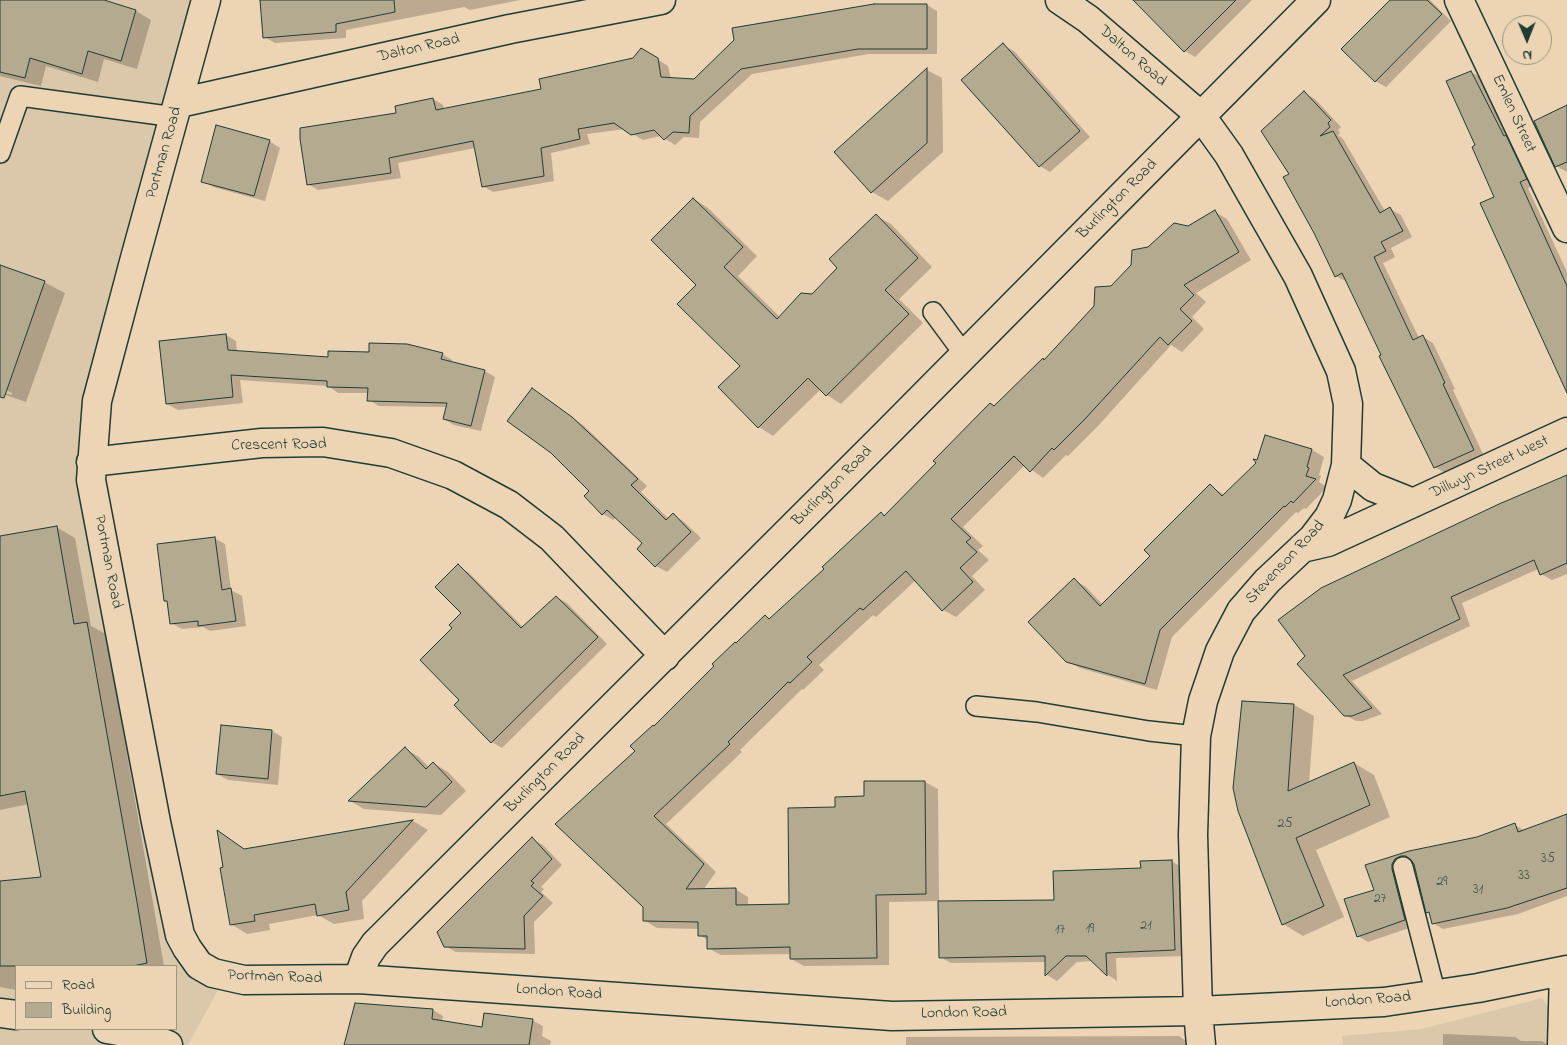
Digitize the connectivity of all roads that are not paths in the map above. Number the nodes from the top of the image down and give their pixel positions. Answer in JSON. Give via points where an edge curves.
{"nodes":[{"id":1,"x":206,"y":0,"type":"edge"},
{"id":2,"x":661,"y":0,"type":"edge"},
{"id":3,"x":1060,"y":0,"type":"edge"},
{"id":4,"x":1316,"y":0,"type":"edge"},
{"id":5,"x":1459,"y":0,"type":"edge"},
{"id":6,"x":177,"y":110,"type":"junction"},
{"id":7,"x":1201,"y":116,"type":"junction"},
{"id":8,"x":0,"y":153,"type":"edge"},
{"id":9,"x":1567,"y":228,"type":"edge"},
{"id":10,"x":933,"y":312,"type":"dead end"},
{"id":11,"x":964,"y":354,"type":"junction"},
{"id":12,"x":1567,"y":432,"type":"edge"},
{"id":13,"x":91,"y":462,"type":"junction"},
{"id":14,"x":1346,"y":466,"type":"junction"},
{"id":15,"x":1413,"y":503,"type":"junction"},
{"id":16,"x":1302,"y":548,"type":"junction"},
{"id":17,"x":665,"y":656,"type":"junction"},
{"id":18,"x":976,"y":706,"type":"dead end"},
{"id":19,"x":1196,"y":736,"type":"junction"},
{"id":20,"x":1403,"y":867,"type":"dead end"},
{"id":21,"x":1565,"y":970,"type":"edge"},
{"id":22,"x":358,"y":980,"type":"junction"},
{"id":23,"x":1436,"y":995,"type":"junction"},
{"id":24,"x":1198,"y":1011,"type":"junction"},
{"id":25,"x":0,"y":1013,"type":"edge"},
{"id":26,"x":15,"y":1016,"type":"edge"},
{"id":27,"x":113,"y":1030,"type":"edge"},
{"id":28,"x":168,"y":1045,"type":"edge"},
{"id":29,"x":1201,"y":1045,"type":"edge"},
{"id":30,"x":1562,"y":1045,"type":"edge"}],
"edges":[{"from":1,"to":6,"type":"street","name":"Portman Road"},
{"from":2,"to":6,"type":"street","name":"Dalton Road","via":[[510,29]]},
{"from":3,"to":7,"type":"street","name":"Dalton Road","via":[[1088,19]]},
{"from":4,"to":7,"type":"street","name":"Burlington Road"},
{"from":5,"to":9,"type":"street","name":"Emlen Street"},
{"from":6,"to":8,"type":"lane","via":[[20,96]]},
{"from":6,"to":13,"type":"street","name":"Portman Road","via":[[97,401]]},
{"from":7,"to":11,"type":"street","name":"Burlington Road"},
{"from":7,"to":14,"type":"street","name":"Stevenson Road","via":[[1229,155],[1298,276],[1341,371],[1348,404]]},
{"from":10,"to":11,"type":"lane"},
{"from":11,"to":17,"type":"street","name":"Burlington Road"},
{"from":12,"to":15,"type":"street","name":"Dillwyn Street West"},
{"from":13,"to":17,"type":"street","name":"Crescent Road","via":[[262,443],[323,442],[391,453],[453,475],[509,505],[552,538]]},
{"from":13,"to":22,"type":"street","name":"Portman Road","via":[[91,480],[180,936],[199,965],[225,977],[244,980]]},
{"from":14,"to":15,"type":"street","name":"Dillwyn Street West","via":[[1373,487]]},
{"from":14,"to":16,"type":"street","name":"Stevenson Road","via":[[1329,517]]},
{"from":15,"to":16,"type":"street","name":"Dillwyn Street West","via":[[1328,542]]},
{"from":16,"to":19,"type":"street","name":"Stevenson Road","via":[[1253,596],[1229,631],[1202,701]]},
{"from":17,"to":22,"type":"street","name":"Burlington Road","via":[[375,944],[366,957]]},
{"from":18,"to":19,"type":"lane"},
{"from":19,"to":24,"type":"street","name":"Stevenson Road","via":[[1193,835]]},
{"from":20,"to":23,"type":"lane"},
{"from":21,"to":23,"type":"street","name":"London Road"},
{"from":21,"to":30,"type":"street"},
{"from":22,"to":24,"type":"street","name":"London Road","via":[[892,1016]]},
{"from":23,"to":24,"type":"street","name":"London Road","via":[[1384,1002]]},
{"from":24,"to":29,"type":"street","name":"Stevenson Road"},
{"from":25,"to":26,"type":"street"},
{"from":27,"to":28,"type":"street","via":[[142,1035]]}]}
